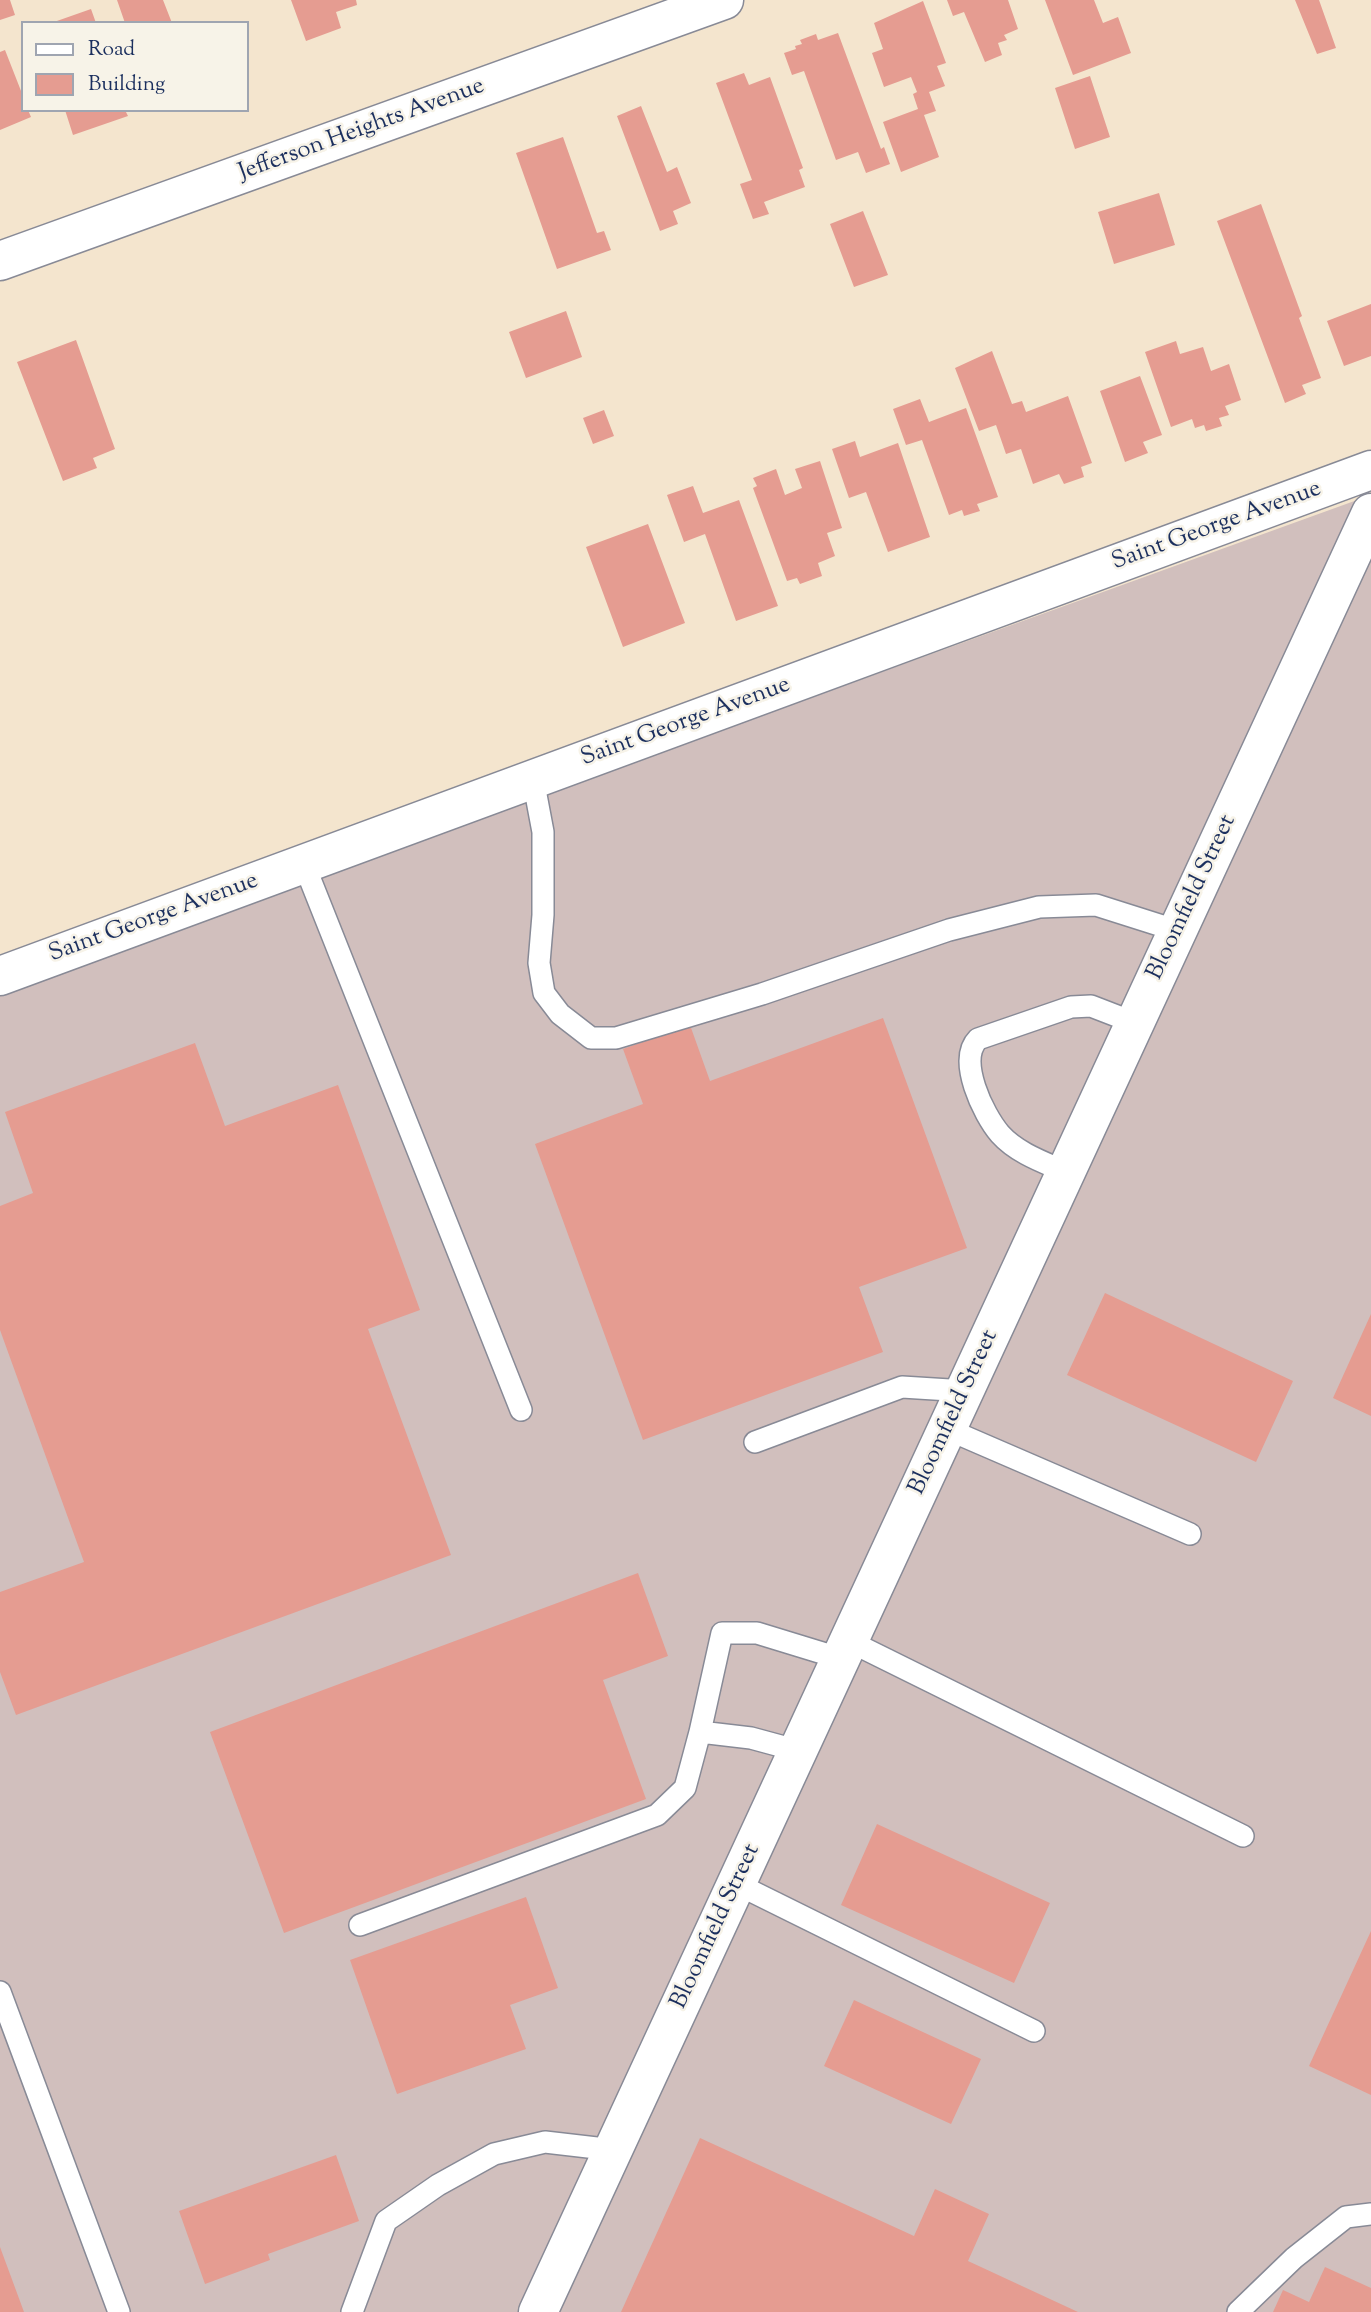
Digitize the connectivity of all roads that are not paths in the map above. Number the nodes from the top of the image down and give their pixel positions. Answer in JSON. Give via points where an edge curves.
{"nodes":[{"id":1,"x":724,"y":0,"type":"edge"},
{"id":2,"x":0,"y":261,"type":"edge"},
{"id":3,"x":1371,"y":470,"type":"edge"},
{"id":4,"x":1371,"y":513,"type":"edge"},
{"id":5,"x":533,"y":779,"type":"junction"},
{"id":6,"x":304,"y":864,"type":"junction"},
{"id":7,"x":1178,"y":931,"type":"junction"},
{"id":8,"x":0,"y":976,"type":"edge"},
{"id":9,"x":1135,"y":1023,"type":"junction"},
{"id":10,"x":1066,"y":1172,"type":"junction"},
{"id":11,"x":966,"y":1391,"type":"junction"},
{"id":12,"x":521,"y":1410,"type":"dead end"},
{"id":13,"x":947,"y":1429,"type":"junction"},
{"id":14,"x":755,"y":1442,"type":"dead end"},
{"id":15,"x":1190,"y":1534,"type":"dead end"},
{"id":16,"x":846,"y":1650,"type":"junction"},
{"id":17,"x":700,"y":1732,"type":"junction"},
{"id":18,"x":799,"y":1751,"type":"junction"},
{"id":19,"x":1243,"y":1836,"type":"dead end"},
{"id":20,"x":737,"y":1884,"type":"junction"},
{"id":21,"x":360,"y":1925,"type":"dead end"},
{"id":22,"x":0,"y":1992,"type":"edge"},
{"id":23,"x":1034,"y":2031,"type":"dead end"},
{"id":24,"x":614,"y":2150,"type":"junction"},
{"id":25,"x":1371,"y":2214,"type":"edge"},
{"id":26,"x":120,"y":2312,"type":"edge"},
{"id":27,"x":352,"y":2312,"type":"edge"},
{"id":28,"x":538,"y":2312,"type":"edge"},
{"id":29,"x":1238,"y":2312,"type":"edge"}],
"edges":[{"from":1,"to":2,"type":"street","name":"Jefferson Heights Avenue"},
{"from":3,"to":5,"type":"street","name":"Saint George Avenue"},
{"from":4,"to":7,"type":"street","name":"Bloomfield Street"},
{"from":5,"to":6,"type":"street","name":"Saint George Avenue"},
{"from":5,"to":7,"type":"lane","via":[[543,832],[544,915],[538,963],[544,993],[559,1014],[591,1038],[616,1038],[949,930],[1040,907],[1096,905]]},
{"from":6,"to":8,"type":"street","name":"Saint George Avenue"},
{"from":6,"to":12,"type":"lane"},
{"from":7,"to":9,"type":"street","name":"Bloomfield Street"},
{"from":9,"to":10,"type":"street","name":"Bloomfield Street"},
{"from":9,"to":10,"type":"lane","via":[[1091,1006],[1071,1007],[978,1039],[971,1047],[972,1081],[999,1133],[1024,1154]]},
{"from":10,"to":11,"type":"street","name":"Bloomfield Street"},
{"from":11,"to":13,"type":"street","name":"Bloomfield Street"},
{"from":11,"to":14,"type":"lane","via":[[902,1387]]},
{"from":13,"to":15,"type":"lane"},
{"from":13,"to":16,"type":"street","name":"Bloomfield Street"},
{"from":16,"to":17,"type":"lane","via":[[757,1633],[722,1633]]},
{"from":16,"to":18,"type":"street","name":"Bloomfield Street"},
{"from":16,"to":19,"type":"lane"},
{"from":17,"to":18,"type":"lane","via":[[751,1738]]},
{"from":17,"to":21,"type":"lane","via":[[685,1788],[657,1815]]},
{"from":18,"to":20,"type":"street","name":"Bloomfield Street"},
{"from":20,"to":23,"type":"lane"},
{"from":20,"to":24,"type":"street","name":"Bloomfield Street"},
{"from":22,"to":26,"type":"lane"},
{"from":24,"to":27,"type":"lane","via":[[545,2142],[494,2154],[438,2185],[386,2221]]},
{"from":24,"to":28,"type":"street","name":"Bloomfield Street"},
{"from":25,"to":29,"type":"lane","via":[[1346,2217],[1294,2258]]}]}
